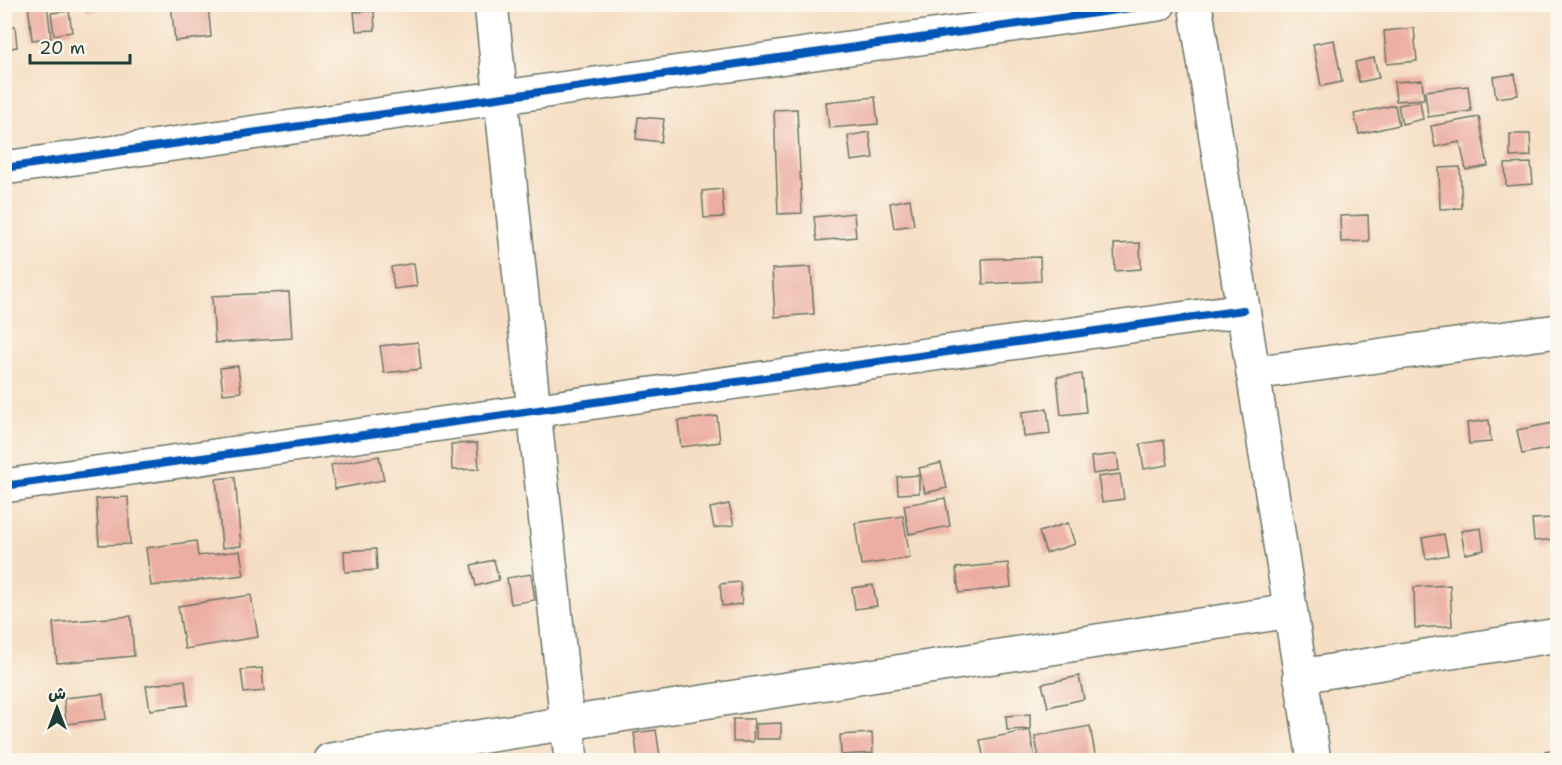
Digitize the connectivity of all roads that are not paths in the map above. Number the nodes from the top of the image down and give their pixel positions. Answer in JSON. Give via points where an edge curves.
{"nodes":[{"id":1,"x":491,"y":4,"type":"edge"},
{"id":2,"x":1159,"y":4,"type":"edge"},
{"id":3,"x":1195,"y":4,"type":"edge"},
{"id":4,"x":503,"y":97,"type":"junction"},
{"id":5,"x":4,"y":168,"type":"edge"},
{"id":6,"x":1244,"y":310,"type":"junction"},
{"id":7,"x":1557,"y":331,"type":"edge"},
{"id":8,"x":1253,"y":373,"type":"junction"},
{"id":9,"x":535,"y":411,"type":"junction"},
{"id":10,"x":4,"y":486,"type":"edge"},
{"id":11,"x":1290,"y":611,"type":"junction"},
{"id":12,"x":1557,"y":635,"type":"edge"},
{"id":13,"x":1300,"y":676,"type":"junction"},
{"id":14,"x":567,"y":724,"type":"junction"},
{"id":15,"x":330,"y":760,"type":"edge"},
{"id":16,"x":571,"y":760,"type":"edge"},
{"id":17,"x":1314,"y":760,"type":"edge"}],
"edges":[{"from":1,"to":4,"type":"street"},
{"from":2,"to":4,"type":"street"},
{"from":3,"to":6,"type":"street"},
{"from":4,"to":5,"type":"street"},
{"from":4,"to":9,"type":"street"},
{"from":6,"to":8,"type":"street"},
{"from":6,"to":9,"type":"street"},
{"from":7,"to":8,"type":"street"},
{"from":8,"to":11,"type":"street"},
{"from":9,"to":10,"type":"street"},
{"from":9,"to":14,"type":"street"},
{"from":11,"to":13,"type":"street"},
{"from":11,"to":14,"type":"street"},
{"from":12,"to":13,"type":"street"},
{"from":13,"to":17,"type":"street"},
{"from":14,"to":15,"type":"street"},
{"from":14,"to":16,"type":"street"}]}
